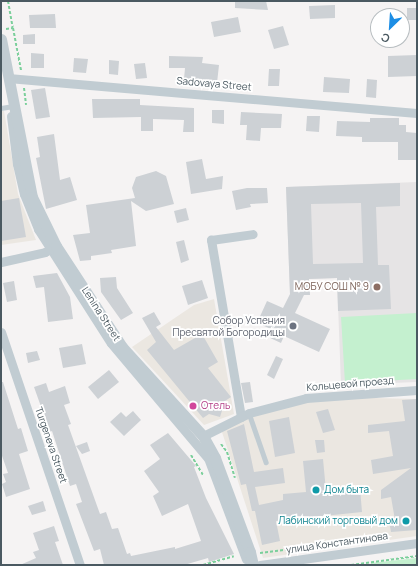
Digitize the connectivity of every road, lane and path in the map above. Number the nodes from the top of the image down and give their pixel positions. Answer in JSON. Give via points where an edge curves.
{"nodes":[{"id":1,"x":8,"y":1,"type":"edge"},
{"id":2,"x":13,"y":28,"type":"junction"},
{"id":3,"x":1,"y":30,"type":"edge"},
{"id":4,"x":1,"y":39,"type":"edge"},
{"id":5,"x":2,"y":58,"type":"edge"},
{"id":6,"x":8,"y":78,"type":"junction"},
{"id":7,"x":23,"y":79,"type":"junction"},
{"id":8,"x":8,"y":107,"type":"edge"},
{"id":9,"x":27,"y":110,"type":"dead end"},
{"id":10,"x":417,"y":112,"type":"edge"},
{"id":11,"x":253,"y":234,"type":"dead end"},
{"id":12,"x":53,"y":247,"type":"junction"},
{"id":13,"x":1,"y":262,"type":"edge"},
{"id":14,"x":1,"y":332,"type":"edge"},
{"id":15,"x":417,"y":390,"type":"edge"},
{"id":16,"x":245,"y":415,"type":"junction"},
{"id":17,"x":207,"y":434,"type":"junction"},
{"id":18,"x":266,"y":462,"type":"dead end"},
{"id":19,"x":236,"y":481,"type":"dead end"},
{"id":20,"x":346,"y":542,"type":"dead end"},
{"id":21,"x":417,"y":543,"type":"edge"},
{"id":22,"x":253,"y":551,"type":"junction"},
{"id":23,"x":417,"y":556,"type":"edge"},
{"id":24,"x":80,"y":565,"type":"edge"},
{"id":25,"x":203,"y":565,"type":"edge"},
{"id":26,"x":248,"y":565,"type":"edge"},
{"id":27,"x":252,"y":565,"type":"edge"},
{"id":28,"x":261,"y":565,"type":"edge"},
{"id":29,"x":352,"y":565,"type":"edge"}],
"edges":[{"from":1,"to":2,"type":"path"},
{"from":2,"to":3,"type":"path"},
{"from":2,"to":7,"type":"path"},
{"from":4,"to":5,"type":"street","name":"Lenina Street"},
{"from":5,"to":6,"type":"street","name":"Lenina Street"},
{"from":5,"to":8,"type":"street"},
{"from":6,"to":7,"type":"street","name":"Sadovaya Street"},
{"from":6,"to":8,"type":"street","name":"Lenina Street"},
{"from":7,"to":9,"type":"path"},
{"from":7,"to":10,"type":"street","name":"Sadovaya Street"},
{"from":8,"to":12,"type":"street","name":"Lenina Street","via":[[32,197]]},
{"from":11,"to":16,"type":"street","via":[[212,240]]},
{"from":12,"to":13,"type":"street"},
{"from":12,"to":17,"type":"street","name":"Lenina Street","via":[[122,347]]},
{"from":12,"to":22,"type":"street","via":[[111,343],[208,458]]},
{"from":14,"to":24,"type":"street","name":"Turgeneva Street"},
{"from":15,"to":16,"type":"street","name":"Кольцевой проезд","via":[[329,395]]},
{"from":16,"to":17,"type":"street","name":"Кольцевой проезд"},
{"from":16,"to":18,"type":"lane"},
{"from":17,"to":19,"type":"path","via":[[227,452]]},
{"from":17,"to":22,"type":"street","name":"Lenina Street"},
{"from":20,"to":22,"type":"path"},
{"from":21,"to":28,"type":"street","name":"улица Константинова"},
{"from":22,"to":25,"type":"path"},
{"from":22,"to":26,"type":"street"},
{"from":22,"to":27,"type":"street","name":"Lenina Street"},
{"from":22,"to":28,"type":"path"},
{"from":23,"to":29,"type":"path"}]}
